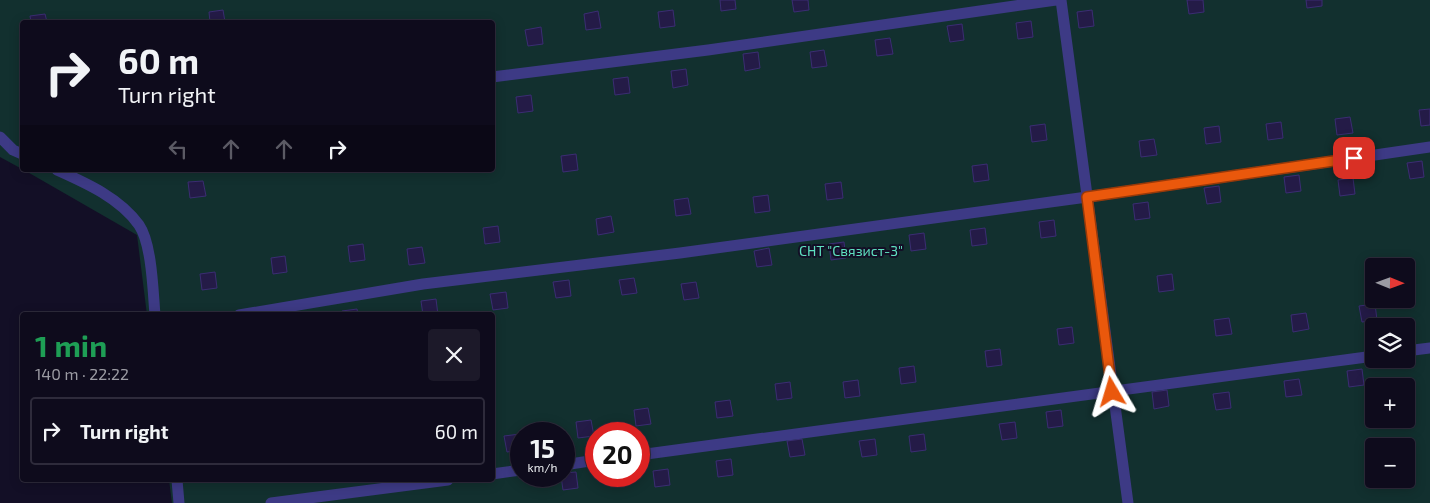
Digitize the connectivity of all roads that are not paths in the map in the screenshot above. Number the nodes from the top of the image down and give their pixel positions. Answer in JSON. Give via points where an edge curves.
{"nodes":[{"id":1,"x":1056,"y":0,"type":"edge"},
{"id":2,"x":1061,"y":0,"type":"edge"},
{"id":3,"x":495,"y":77,"type":"edge"},
{"id":4,"x":0,"y":137,"type":"edge"},
{"id":5,"x":1430,"y":147,"type":"edge"},
{"id":6,"x":20,"y":153,"type":"edge"},
{"id":7,"x":61,"y":172,"type":"edge"},
{"id":8,"x":1087,"y":197,"type":"junction"},
{"id":9,"x":155,"y":312,"type":"edge"},
{"id":10,"x":257,"y":312,"type":"edge"},
{"id":11,"x":1430,"y":348,"type":"edge"},
{"id":12,"x":1415,"y":350,"type":"edge"},
{"id":13,"x":1365,"y":357,"type":"edge"},
{"id":14,"x":1112,"y":392,"type":"junction"},
{"id":15,"x":650,"y":454,"type":"edge"},
{"id":16,"x":510,"y":472,"type":"edge"},
{"id":17,"x":495,"y":474,"type":"edge"},
{"id":18,"x":176,"y":482,"type":"edge"},
{"id":19,"x":433,"y":482,"type":"edge"},
{"id":20,"x":180,"y":503,"type":"edge"},
{"id":21,"x":271,"y":503,"type":"edge"},
{"id":22,"x":1128,"y":503,"type":"edge"}],
"edges":[{"from":1,"to":3,"type":"lane"},
{"from":2,"to":8,"type":"lane"},
{"from":4,"to":6,"type":"lane"},
{"from":5,"to":8,"type":"lane"},
{"from":7,"to":9,"type":"lane","via":[[116,202],[140,226],[149,254]]},
{"from":8,"to":10,"type":"lane","via":[[680,253],[423,284]]},
{"from":8,"to":14,"type":"lane"},
{"from":11,"to":12,"type":"lane"},
{"from":13,"to":14,"type":"lane"},
{"from":14,"to":15,"type":"lane"},
{"from":14,"to":22,"type":"lane"},
{"from":16,"to":17,"type":"lane"},
{"from":18,"to":20,"type":"lane"},
{"from":19,"to":21,"type":"lane"}]}
